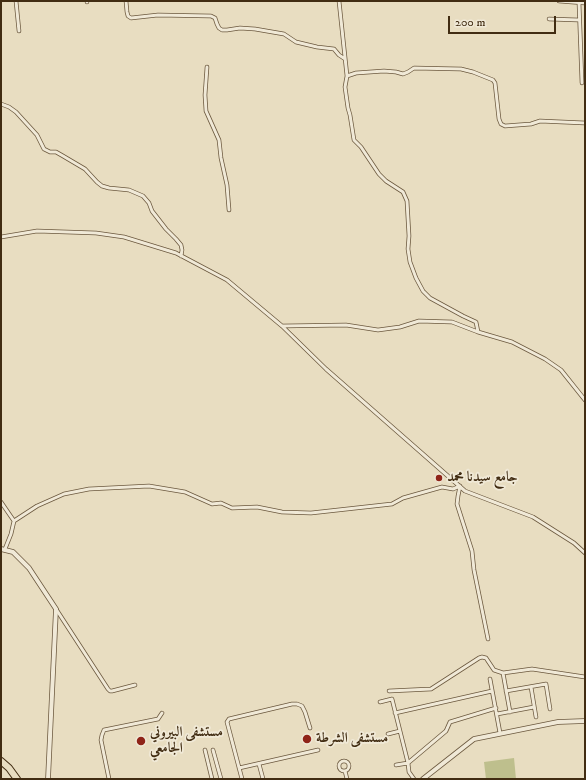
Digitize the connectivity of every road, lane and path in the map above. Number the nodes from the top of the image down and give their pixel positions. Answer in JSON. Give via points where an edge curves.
{"nodes":[{"id":1,"x":16,"y":1,"type":"edge"},
{"id":2,"x":126,"y":1,"type":"edge"},
{"id":3,"x":339,"y":1,"type":"edge"},
{"id":4,"x":559,"y":1,"type":"edge"},
{"id":5,"x":576,"y":2,"type":"edge"},
{"id":6,"x":585,"y":3,"type":"edge"},
{"id":7,"x":549,"y":20,"type":"dead end"},
{"id":8,"x":579,"y":20,"type":"junction"},
{"id":9,"x":19,"y":31,"type":"dead end"},
{"id":10,"x":345,"y":59,"type":"junction"},
{"id":11,"x":207,"y":67,"type":"dead end"},
{"id":12,"x":347,"y":76,"type":"junction"},
{"id":13,"x":582,"y":83,"type":"dead end"},
{"id":14,"x":1,"y":104,"type":"edge"},
{"id":15,"x":585,"y":124,"type":"edge"},
{"id":16,"x":229,"y":210,"type":"dead end"},
{"id":17,"x":1,"y":237,"type":"edge"},
{"id":18,"x":180,"y":256,"type":"junction"},
{"id":19,"x":282,"y":326,"type":"junction"},
{"id":20,"x":478,"y":332,"type":"junction"},
{"id":21,"x":585,"y":400,"type":"edge"},
{"id":22,"x":460,"y":486,"type":"junction"},
{"id":23,"x":1,"y":502,"type":"edge"},
{"id":24,"x":14,"y":521,"type":"junction"},
{"id":25,"x":3,"y":549,"type":"edge"},
{"id":26,"x":585,"y":553,"type":"edge"},
{"id":27,"x":56,"y":609,"type":"junction"},
{"id":28,"x":488,"y":638,"type":"dead end"},
{"id":29,"x":503,"y":673,"type":"junction"},
{"id":30,"x":585,"y":677,"type":"edge"},
{"id":31,"x":490,"y":679,"type":"dead end"},
{"id":32,"x":134,"y":685,"type":"dead end"},
{"id":33,"x":531,"y":687,"type":"junction"},
{"id":34,"x":389,"y":691,"type":"dead end"},
{"id":35,"x":492,"y":691,"type":"junction"},
{"id":36,"x":506,"y":691,"type":"junction"},
{"id":37,"x":380,"y":702,"type":"dead end"},
{"id":38,"x":534,"y":707,"type":"junction"},
{"id":39,"x":496,"y":708,"type":"junction"},
{"id":40,"x":550,"y":709,"type":"dead end"},
{"id":41,"x":510,"y":712,"type":"junction"},
{"id":42,"x":162,"y":713,"type":"dead end"},
{"id":43,"x":396,"y":713,"type":"junction"},
{"id":44,"x":497,"y":714,"type":"junction"},
{"id":45,"x":536,"y":717,"type":"dead end"},
{"id":46,"x":585,"y":721,"type":"edge"},
{"id":47,"x":310,"y":728,"type":"dead end"},
{"id":48,"x":400,"y":731,"type":"junction"},
{"id":49,"x":500,"y":733,"type":"junction"},
{"id":50,"x":388,"y":734,"type":"dead end"},
{"id":51,"x":205,"y":750,"type":"dead end"},
{"id":52,"x":213,"y":750,"type":"dead end"},
{"id":53,"x":318,"y":750,"type":"dead end"},
{"id":54,"x":1,"y":761,"type":"edge"},
{"id":55,"x":408,"y":762,"type":"junction"},
{"id":56,"x":1,"y":764,"type":"edge"},
{"id":57,"x":259,"y":764,"type":"junction"},
{"id":58,"x":396,"y":765,"type":"dead end"},
{"id":59,"x":9,"y":768,"type":"junction"},
{"id":60,"x":239,"y":768,"type":"junction"},
{"id":61,"x":345,"y":771,"type":"dead end"},
{"id":62,"x":17,"y":779,"type":"edge"},
{"id":63,"x":48,"y":779,"type":"edge"},
{"id":64,"x":108,"y":779,"type":"edge"},
{"id":65,"x":212,"y":779,"type":"edge"},
{"id":66,"x":221,"y":779,"type":"edge"},
{"id":67,"x":242,"y":779,"type":"edge"},
{"id":68,"x":263,"y":779,"type":"edge"},
{"id":69,"x":347,"y":779,"type":"edge"},
{"id":70,"x":414,"y":779,"type":"edge"},
{"id":71,"x":424,"y":779,"type":"edge"}],
"edges":[{"from":1,"to":9,"type":"street"},
{"from":2,"to":10,"type":"street","via":[[128,16],[131,18],[158,14],[211,16],[222,30],[240,28],[284,34],[296,42],[334,49]]},
{"from":3,"to":10,"type":"street"},
{"from":4,"to":5,"type":"street"},
{"from":5,"to":6,"type":"street"},
{"from":5,"to":8,"type":"street"},
{"from":7,"to":8,"type":"street"},
{"from":8,"to":13,"type":"street"},
{"from":10,"to":12,"type":"street"},
{"from":11,"to":16,"type":"street","via":[[206,111],[219,140]]},
{"from":12,"to":15,"type":"street","via":[[384,71],[403,74],[414,68],[461,69],[493,80],[499,119],[505,126],[540,122]]},
{"from":12,"to":20,"type":"street","via":[[345,87],[354,140],[379,174],[403,192],[407,201],[408,249],[416,278],[430,298],[476,322]]},
{"from":14,"to":18,"type":"street","via":[[16,112],[37,135],[44,149],[63,156],[85,169],[102,186],[129,190],[143,196],[180,245]]},
{"from":17,"to":18,"type":"street","via":[[37,231],[96,233],[124,237]]},
{"from":18,"to":19,"type":"street","via":[[227,280]]},
{"from":19,"to":20,"type":"street","via":[[346,325],[378,330],[419,321],[452,322]]},
{"from":19,"to":22,"type":"street","via":[[337,379]]},
{"from":20,"to":21,"type":"street","via":[[512,342],[545,359],[561,370]]},
{"from":22,"to":24,"type":"street","via":[[453,489],[442,487],[403,498],[392,504],[310,513],[282,512],[257,507],[232,508],[212,504],[185,492],[149,486],[89,488],[64,494],[37,506]]},
{"from":22,"to":26,"type":"street","via":[[465,491],[533,517]]},
{"from":22,"to":28,"type":"street","via":[[457,504],[472,551]]},
{"from":23,"to":24,"type":"street"},
{"from":24,"to":25,"type":"street"},
{"from":25,"to":27,"type":"street","via":[[13,552],[29,568]]},
{"from":27,"to":32,"type":"street","via":[[110,691]]},
{"from":27,"to":63,"type":"street"},
{"from":29,"to":30,"type":"street","via":[[532,669]]},
{"from":29,"to":34,"type":"street","via":[[494,670],[486,658],[482,657],[431,689]]},
{"from":29,"to":36,"type":"street"},
{"from":31,"to":35,"type":"street"},
{"from":33,"to":36,"type":"street"},
{"from":33,"to":38,"type":"street"},
{"from":33,"to":40,"type":"street","via":[[546,684]]},
{"from":35,"to":39,"type":"street"},
{"from":35,"to":43,"type":"street"},
{"from":36,"to":41,"type":"street"},
{"from":37,"to":43,"type":"street","via":[[392,699]]},
{"from":38,"to":41,"type":"street"},
{"from":38,"to":45,"type":"street"},
{"from":39,"to":44,"type":"street"},
{"from":39,"to":55,"type":"street","via":[[450,722],[446,731]]},
{"from":41,"to":44,"type":"street"},
{"from":42,"to":64,"type":"street","via":[[158,719],[104,730],[101,740]]},
{"from":43,"to":48,"type":"street"},
{"from":44,"to":49,"type":"street"},
{"from":46,"to":49,"type":"street","via":[[558,722]]},
{"from":47,"to":60,"type":"street","via":[[302,706],[297,704],[230,719],[228,722]]},
{"from":48,"to":50,"type":"street"},
{"from":48,"to":55,"type":"street"},
{"from":49,"to":71,"type":"street","via":[[474,739]]},
{"from":51,"to":65,"type":"street"},
{"from":52,"to":66,"type":"street"},
{"from":53,"to":57,"type":"street"},
{"from":54,"to":59,"type":"highway"},
{"from":55,"to":58,"type":"street"},
{"from":55,"to":70,"type":"street","via":[[409,772]]},
{"from":56,"to":59,"type":"highway"},
{"from":57,"to":60,"type":"street"},
{"from":57,"to":68,"type":"street"},
{"from":59,"to":62,"type":"highway"},
{"from":60,"to":67,"type":"street"},
{"from":61,"to":69,"type":"street"}]}
